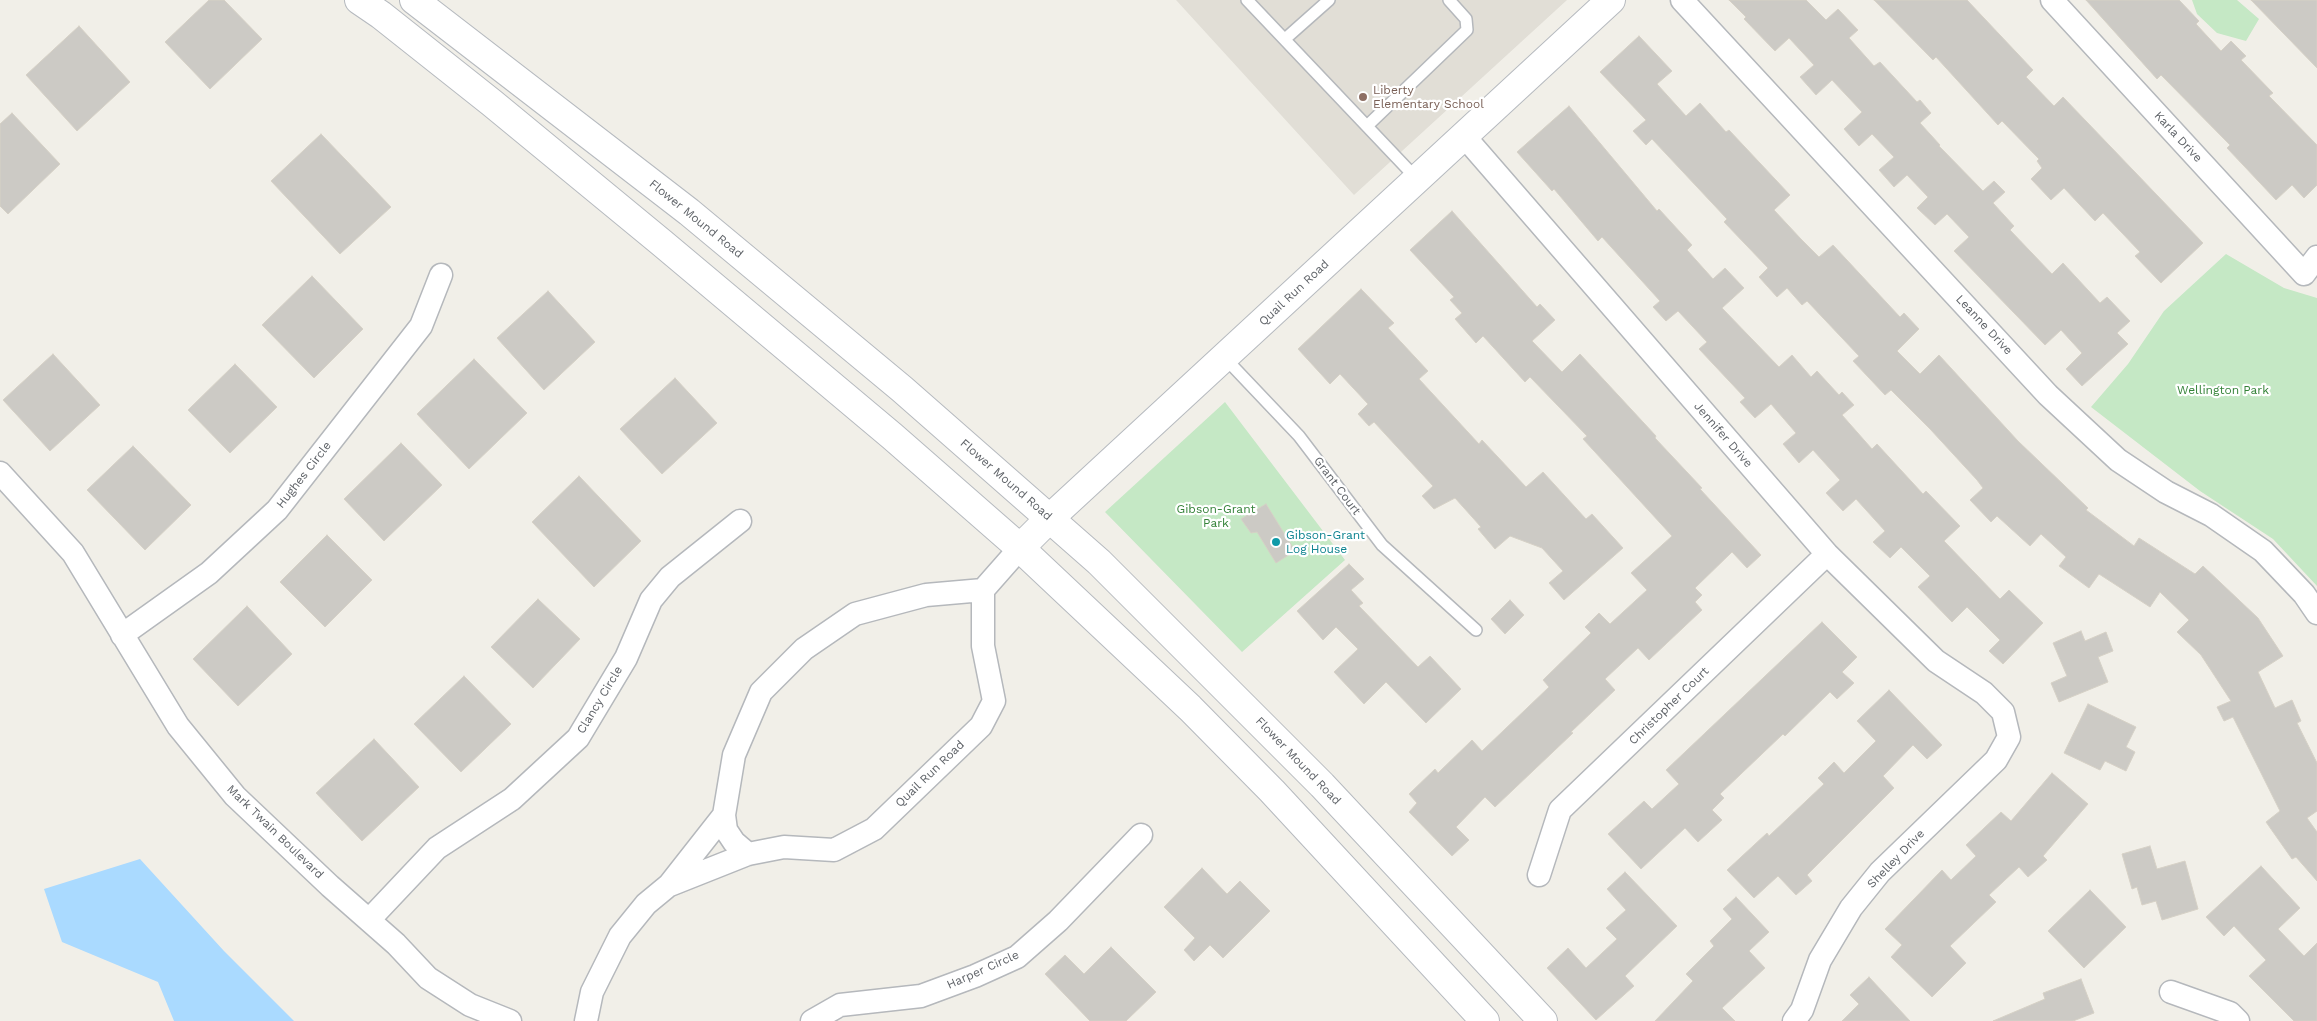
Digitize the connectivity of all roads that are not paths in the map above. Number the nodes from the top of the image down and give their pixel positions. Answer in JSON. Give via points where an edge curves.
{"nodes":[{"id":1,"x":359,"y":0,"type":"edge"},
{"id":2,"x":414,"y":0,"type":"edge"},
{"id":3,"x":1247,"y":0,"type":"edge"},
{"id":4,"x":1329,"y":0,"type":"edge"},
{"id":5,"x":1449,"y":0,"type":"edge"},
{"id":6,"x":1611,"y":0,"type":"edge"},
{"id":7,"x":1682,"y":0,"type":"edge"},
{"id":8,"x":2052,"y":0,"type":"edge"},
{"id":9,"x":1285,"y":39,"type":"junction"},
{"id":10,"x":1367,"y":126,"type":"junction"},
{"id":11,"x":1464,"y":136,"type":"junction"},
{"id":12,"x":1417,"y":179,"type":"junction"},
{"id":13,"x":2310,"y":266,"type":"edge"},
{"id":14,"x":442,"y":275,"type":"dead end"},
{"id":15,"x":1224,"y":357,"type":"junction"},
{"id":16,"x":0,"y":473,"type":"edge"},
{"id":17,"x":1050,"y":518,"type":"junction"},
{"id":18,"x":740,"y":521,"type":"dead end"},
{"id":19,"x":1020,"y":548,"type":"junction"},
{"id":20,"x":1827,"y":554,"type":"junction"},
{"id":21,"x":983,"y":590,"type":"junction"},
{"id":22,"x":2317,"y":613,"type":"edge"},
{"id":23,"x":1476,"y":630,"type":"dead end"},
{"id":24,"x":122,"y":635,"type":"junction"},
{"id":25,"x":2003,"y":712,"type":"joint"},
{"id":26,"x":724,"y":815,"type":"junction"},
{"id":27,"x":1141,"y":835,"type":"dead end"},
{"id":28,"x":748,"y":854,"type":"junction"},
{"id":29,"x":1539,"y":875,"type":"dead end"},
{"id":30,"x":669,"y":885,"type":"junction"},
{"id":31,"x":369,"y":920,"type":"junction"},
{"id":32,"x":2171,"y":992,"type":"dead end"},
{"id":33,"x":510,"y":1021,"type":"edge"},
{"id":34,"x":586,"y":1021,"type":"edge"},
{"id":35,"x":812,"y":1021,"type":"edge"},
{"id":36,"x":1485,"y":1021,"type":"edge"},
{"id":37,"x":1543,"y":1021,"type":"edge"},
{"id":38,"x":1794,"y":1021,"type":"edge"},
{"id":39,"x":2238,"y":1021,"type":"edge"}],
"edges":[{"from":1,"to":19,"type":"main road","via":[[382,15],[654,237]]},
{"from":2,"to":17,"type":"main road","name":"Flower Mound Road","via":[[689,212],[902,389]]},
{"from":3,"to":9,"type":"lane"},
{"from":4,"to":9,"type":"lane"},
{"from":5,"to":10,"type":"lane","via":[[1466,19],[1467,30]]},
{"from":6,"to":11,"type":"main road","name":"Quail Run Road"},
{"from":7,"to":22,"type":"street","name":"Leanne Drive","via":[[2048,395],[2118,460],[2166,492],[2211,515],[2263,551],[2304,594]]},
{"from":8,"to":13,"type":"street","name":"Karla Drive"},
{"from":9,"to":10,"type":"lane"},
{"from":10,"to":12,"type":"lane"},
{"from":11,"to":12,"type":"main road","name":"Quail Run Road"},
{"from":11,"to":20,"type":"street","name":"Jennifer Drive"},
{"from":12,"to":15,"type":"main road","name":"Quail Run Road"},
{"from":14,"to":24,"type":"street","name":"Hughes Circle","via":[[421,326],[277,510],[209,573]]},
{"from":15,"to":17,"type":"main road","name":"Quail Run Road"},
{"from":15,"to":23,"type":"lane","name":"Grant Court","via":[[1299,436],[1382,545]]},
{"from":16,"to":24,"type":"street","name":"Mark Twain Boulevard","via":[[73,553]]},
{"from":17,"to":19,"type":"main road","name":"Quail Run Road"},
{"from":17,"to":37,"type":"main road","name":"Flower Mound Road","via":[[1136,598],[1322,785]]},
{"from":18,"to":31,"type":"street","name":"Clancy Circle","via":[[670,577],[651,600],[626,658],[578,738],[512,799],[437,848]]},
{"from":19,"to":21,"type":"street","name":"Quail Run Road"},
{"from":19,"to":36,"type":"main road","via":[[1266,784]]},
{"from":20,"to":25,"type":"street","name":"Jennifer Drive","via":[[1936,661],[1984,693]]},
{"from":20,"to":29,"type":"street","name":"Christopher Court","via":[[1560,810]]},
{"from":21,"to":26,"type":"street","name":"Quail Run Road","via":[[926,596],[855,614],[804,649],[761,692],[734,755]]},
{"from":21,"to":28,"type":"street","name":"Quail Run Road","via":[[983,646],[994,701],[981,726],[874,829],[834,850],[784,847]]},
{"from":24,"to":31,"type":"street","name":"Mark Twain Boulevard","via":[[178,726],[235,796]]},
{"from":25,"to":38,"type":"street","name":"Shelley Drive","via":[[2009,737],[1996,760],[1880,872],[1851,908],[1820,960],[1802,1010]]},
{"from":26,"to":28,"type":"street","name":"Quail Run Road","via":[[726,830]]},
{"from":26,"to":30,"type":"street","name":"Quail Run Road"},
{"from":27,"to":35,"type":"street","name":"Harper Circle","via":[[1058,921],[1017,957],[921,996],[840,1005]]},
{"from":28,"to":30,"type":"street","name":"Quail Run Road"},
{"from":30,"to":34,"type":"street","name":"Quail Run Road","via":[[646,904],[620,936],[592,992]]},
{"from":31,"to":33,"type":"street","name":"Mark Twain Boulevard","via":[[428,978],[470,1005]]},
{"from":32,"to":39,"type":"street","via":[[2230,1013]]}]}
